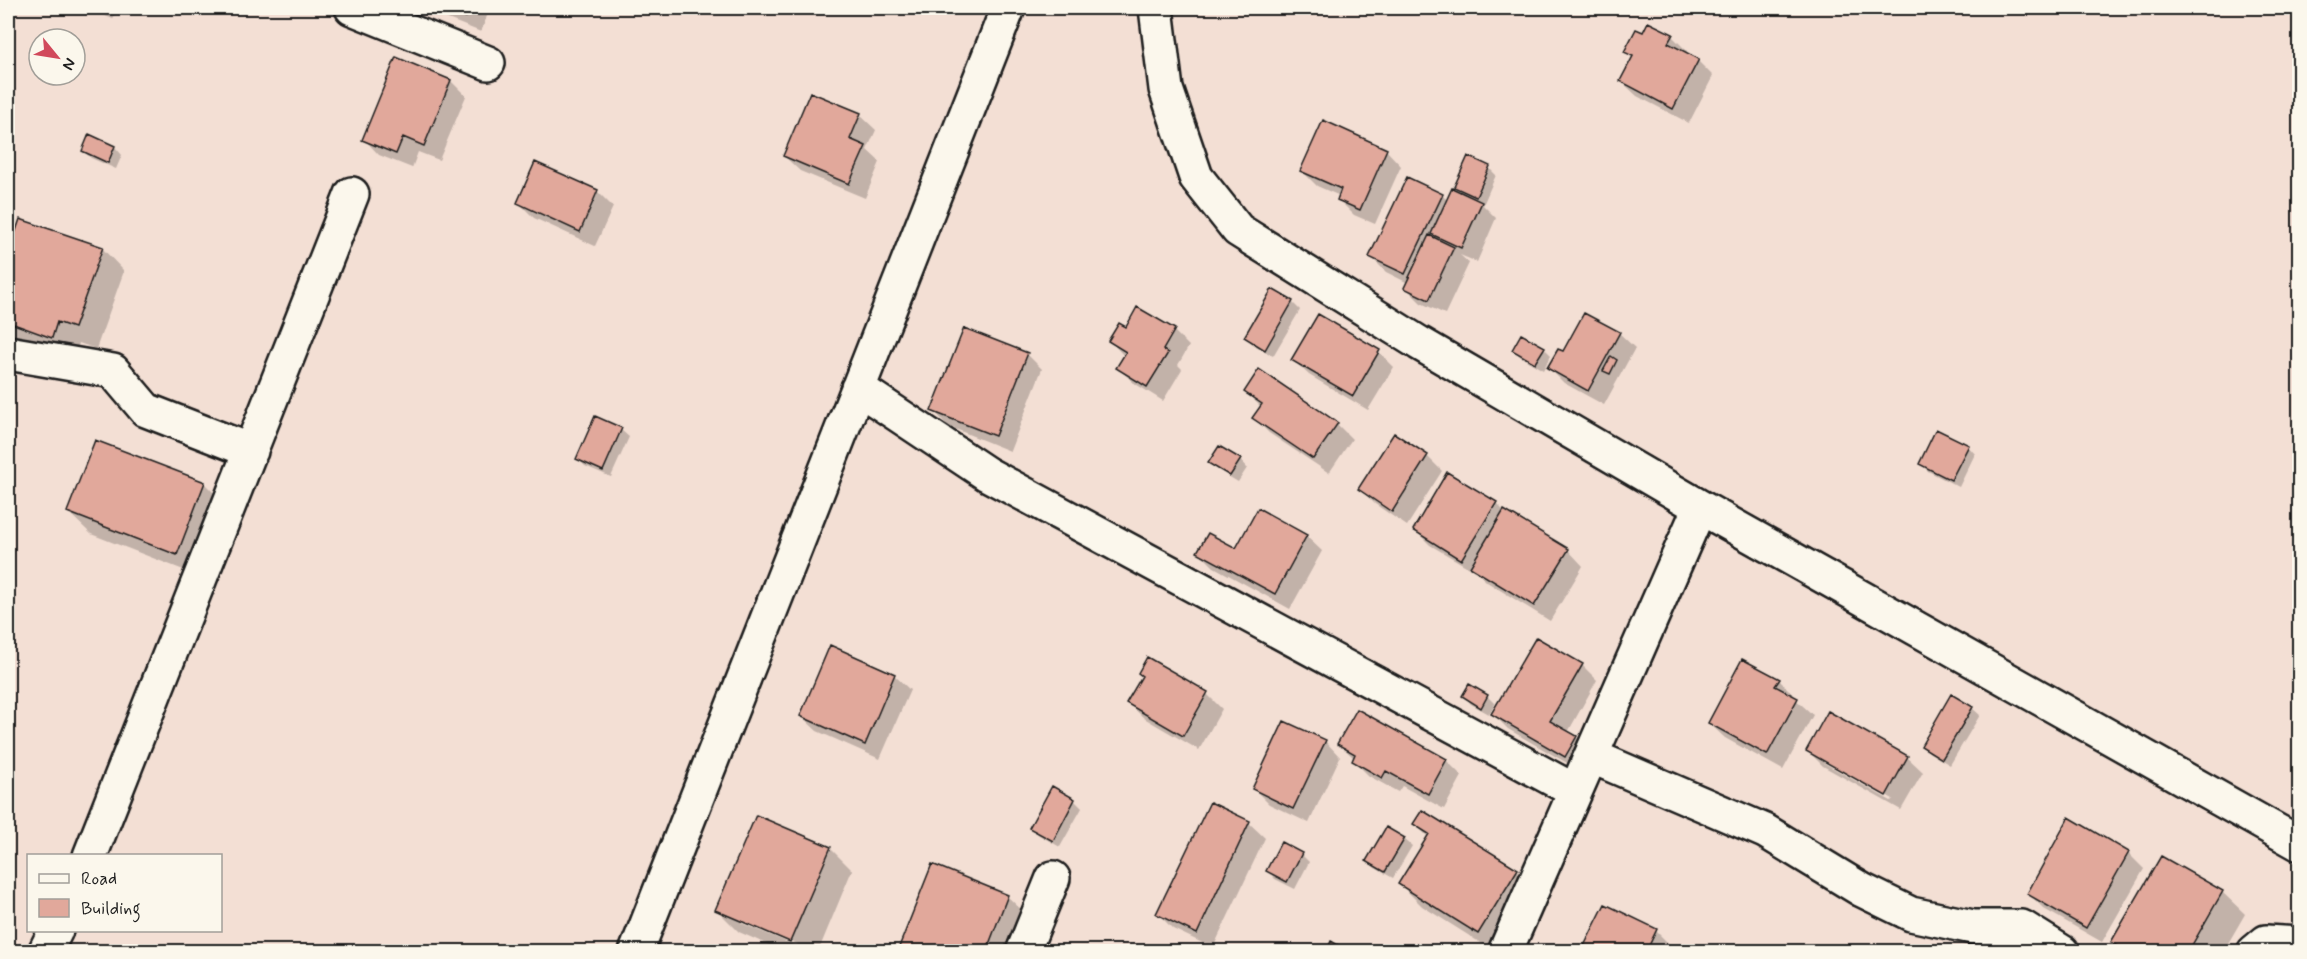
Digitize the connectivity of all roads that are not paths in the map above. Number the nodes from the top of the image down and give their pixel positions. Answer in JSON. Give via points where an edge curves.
{"nodes":[{"id":1,"x":352,"y":8,"type":"edge"},
{"id":2,"x":1008,"y":8,"type":"edge"},
{"id":3,"x":1156,"y":8,"type":"edge"},
{"id":4,"x":488,"y":63,"type":"dead end"},
{"id":5,"x":352,"y":194,"type":"dead end"},
{"id":6,"x":8,"y":353,"type":"edge"},
{"id":7,"x":858,"y":388,"type":"junction"},
{"id":8,"x":251,"y":451,"type":"junction"},
{"id":9,"x":1700,"y":507,"type":"junction"},
{"id":10,"x":1591,"y":756,"type":"junction"},
{"id":11,"x":1575,"y":790,"type":"junction"},
{"id":12,"x":2300,"y":844,"type":"edge"},
{"id":13,"x":90,"y":854,"type":"edge"},
{"id":14,"x":1053,"y":878,"type":"dead end"},
{"id":15,"x":55,"y":932,"type":"edge"},
{"id":16,"x":2300,"y":944,"type":"edge"},
{"id":17,"x":45,"y":951,"type":"edge"},
{"id":18,"x":636,"y":951,"type":"edge"},
{"id":19,"x":1023,"y":951,"type":"edge"},
{"id":20,"x":1505,"y":951,"type":"edge"},
{"id":21,"x":2062,"y":951,"type":"edge"},
{"id":22,"x":2254,"y":951,"type":"edge"}],
"edges":[{"from":1,"to":4,"type":"street"},
{"from":2,"to":7,"type":"street"},
{"from":3,"to":9,"type":"street","via":[[1166,89],[1196,177],[1238,230],[1419,343]]},
{"from":5,"to":8,"type":"street"},
{"from":6,"to":8,"type":"street","via":[[113,371],[146,410]]},
{"from":7,"to":11,"type":"street","via":[[987,474]]},
{"from":7,"to":18,"type":"street"},
{"from":8,"to":13,"type":"street"},
{"from":9,"to":10,"type":"street"},
{"from":9,"to":12,"type":"street"},
{"from":10,"to":11,"type":"street"},
{"from":10,"to":21,"type":"street","via":[[1766,831],[1862,890],[1911,914],[1973,927],[2022,927]]},
{"from":11,"to":20,"type":"street"},
{"from":14,"to":19,"type":"street"},
{"from":15,"to":17,"type":"street"},
{"from":16,"to":22,"type":"street","via":[[2266,942]]}]}
